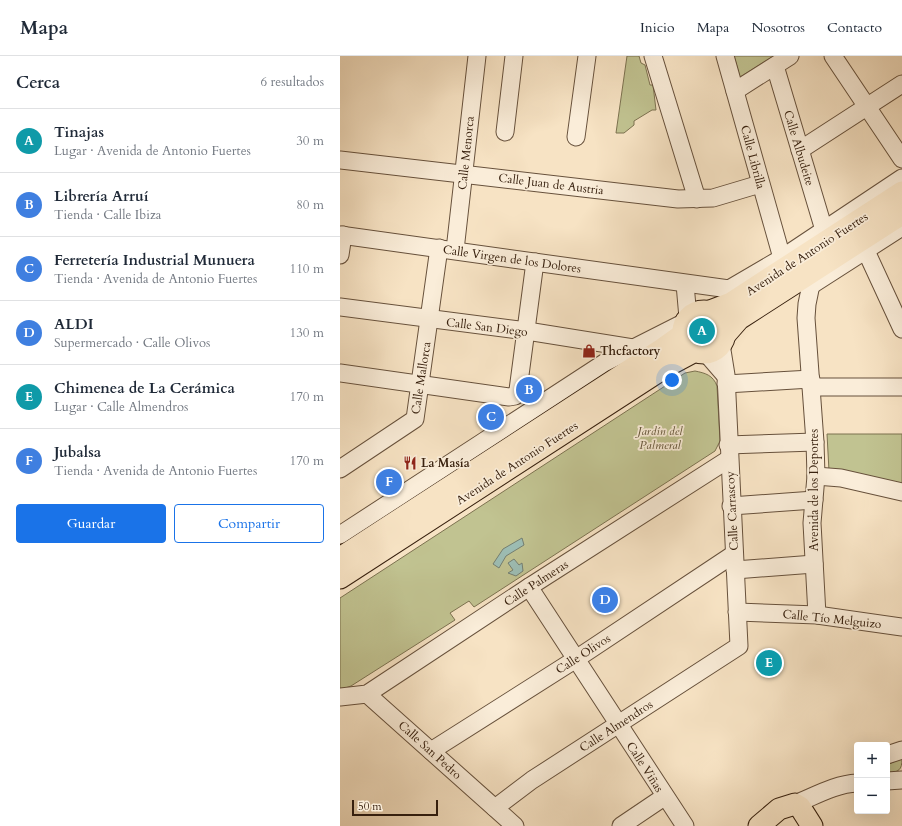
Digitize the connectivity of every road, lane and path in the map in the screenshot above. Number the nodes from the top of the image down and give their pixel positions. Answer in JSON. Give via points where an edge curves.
{"nodes":[{"id":1,"x":476,"y":56,"type":"edge"},
{"id":2,"x":514,"y":56,"type":"edge"},
{"id":3,"x":587,"y":56,"type":"edge"},
{"id":4,"x":653,"y":56,"type":"edge"},
{"id":5,"x":725,"y":56,"type":"edge"},
{"id":6,"x":790,"y":56,"type":"edge"},
{"id":7,"x":833,"y":56,"type":"edge"},
{"id":8,"x":775,"y":66,"type":"junction"},
{"id":9,"x":902,"y":84,"type":"edge"},
{"id":10,"x":735,"y":91,"type":"junction"},
{"id":11,"x":867,"y":106,"type":"junction"},
{"id":12,"x":505,"y":132,"type":"dead end"},
{"id":13,"x":576,"y":137,"type":"dead end"},
{"id":14,"x":800,"y":150,"type":"junction"},
{"id":15,"x":340,"y":160,"type":"edge"},
{"id":16,"x":902,"y":160,"type":"edge"},
{"id":17,"x":464,"y":174,"type":"junction"},
{"id":18,"x":902,"y":178,"type":"edge"},
{"id":19,"x":760,"y":184,"type":"junction"},
{"id":20,"x":902,"y":192,"type":"edge"},
{"id":21,"x":697,"y":199,"type":"junction"},
{"id":22,"x":902,"y":214,"type":"edge"},
{"id":23,"x":902,"y":227,"type":"edge"},
{"id":24,"x":824,"y":230,"type":"junction"},
{"id":25,"x":341,"y":235,"type":"edge"},
{"id":26,"x":447,"y":249,"type":"junction"},
{"id":27,"x":866,"y":251,"type":"junction"},
{"id":28,"x":340,"y":255,"type":"edge"},
{"id":29,"x":782,"y":258,"type":"junction"},
{"id":30,"x":536,"y":262,"type":"junction"},
{"id":31,"x":812,"y":278,"type":"junction"},
{"id":32,"x":685,"y":284,"type":"junction"},
{"id":33,"x":729,"y":289,"type":"joint"},
{"id":34,"x":782,"y":291,"type":"junction"},
{"id":35,"x":340,"y":307,"type":"edge"},
{"id":36,"x":806,"y":318,"type":"junction"},
{"id":37,"x":693,"y":319,"type":"junction"},
{"id":38,"x":429,"y":320,"type":"junction"},
{"id":39,"x":902,"y":329,"type":"edge"},
{"id":40,"x":527,"y":331,"type":"junction"},
{"id":41,"x":711,"y":346,"type":"junction"},
{"id":42,"x":633,"y":348,"type":"junction"},
{"id":43,"x":340,"y":373,"type":"edge"},
{"id":44,"x":726,"y":380,"type":"junction"},
{"id":45,"x":811,"y":383,"type":"junction"},
{"id":46,"x":420,"y":384,"type":"junction"},
{"id":47,"x":902,"y":386,"type":"edge"},
{"id":48,"x":815,"y":442,"type":"junction"},
{"id":49,"x":729,"y":452,"type":"junction"},
{"id":50,"x":340,"y":469,"type":"edge"},
{"id":51,"x":816,"y":476,"type":"junction"},
{"id":52,"x":902,"y":492,"type":"edge"},
{"id":53,"x":814,"y":500,"type":"junction"},
{"id":54,"x":731,"y":506,"type":"junction"},
{"id":55,"x":340,"y":534,"type":"edge"},
{"id":56,"x":340,"y":558,"type":"edge"},
{"id":57,"x":734,"y":562,"type":"junction"},
{"id":58,"x":814,"y":564,"type":"junction"},
{"id":59,"x":340,"y":578,"type":"edge"},
{"id":60,"x":529,"y":587,"type":"junction"},
{"id":61,"x":737,"y":612,"type":"junction"},
{"id":62,"x":817,"y":615,"type":"junction"},
{"id":63,"x":902,"y":627,"type":"edge"},
{"id":64,"x":739,"y":646,"type":"joint"},
{"id":65,"x":576,"y":659,"type":"junction"},
{"id":66,"x":367,"y":694,"type":"junction"},
{"id":67,"x":340,"y":697,"type":"edge"},
{"id":68,"x":340,"y":706,"type":"edge"},
{"id":69,"x":618,"y":725,"type":"junction"},
{"id":70,"x":430,"y":750,"type":"junction"},
{"id":71,"x":902,"y":750,"type":"edge"},
{"id":72,"x":890,"y":755,"type":"edge"},
{"id":73,"x":853,"y":780,"type":"edge"},
{"id":74,"x":902,"y":780,"type":"edge"},
{"id":75,"x":890,"y":781,"type":"edge"},
{"id":76,"x":664,"y":797,"type":"junction"},
{"id":77,"x":795,"y":804,"type":"junction"},
{"id":78,"x":495,"y":808,"type":"junction"},
{"id":79,"x":515,"y":826,"type":"edge"},
{"id":80,"x":621,"y":826,"type":"edge"},
{"id":81,"x":685,"y":826,"type":"edge"},
{"id":82,"x":758,"y":826,"type":"edge"},
{"id":83,"x":812,"y":826,"type":"edge"}],
"edges":[{"from":1,"to":17,"type":"street","name":"Calle Menorca"},
{"from":2,"to":12,"type":"street"},
{"from":3,"to":13,"type":"street"},
{"from":4,"to":21,"type":"street"},
{"from":5,"to":10,"type":"street","name":"Calle Librilla"},
{"from":6,"to":8,"type":"street"},
{"from":7,"to":11,"type":"street"},
{"from":8,"to":10,"type":"street"},
{"from":8,"to":14,"type":"street","name":"Calle Albudeite"},
{"from":9,"to":11,"type":"street"},
{"from":10,"to":19,"type":"street","name":"Calle Librilla"},
{"from":11,"to":14,"type":"street"},
{"from":11,"to":16,"type":"street"},
{"from":14,"to":24,"type":"street","name":"Calle Albudeite"},
{"from":15,"to":17,"type":"street","name":"Calle Juan de Austria"},
{"from":17,"to":21,"type":"street","name":"Calle Juan de Austria","via":[[678,199]]},
{"from":17,"to":26,"type":"street","name":"Calle Menorca"},
{"from":18,"to":24,"type":"street","name":"Avenida de Antonio Fuertes"},
{"from":19,"to":21,"type":"street","name":"Calle Juan de Austria","via":[[713,198]]},
{"from":19,"to":29,"type":"street","name":"Calle Librilla"},
{"from":20,"to":37,"type":"main road","name":"Avenida de Antonio Fuertes","via":[[731,303]]},
{"from":22,"to":31,"type":"main road","name":"Avenida de Antonio Fuertes"},
{"from":23,"to":27,"type":"street","name":"Avenida de Antonio Fuertes"},
{"from":24,"to":29,"type":"street","name":"Avenida de Antonio Fuertes"},
{"from":25,"to":26,"type":"street","name":"Calle Virgen de los Dolores"},
{"from":25,"to":28,"type":"street"},
{"from":26,"to":30,"type":"street","name":"Calle Virgen de los Dolores"},
{"from":26,"to":38,"type":"street","name":"Calle Mallorca"},
{"from":27,"to":31,"type":"street","name":"Avenida de Antonio Fuertes"},
{"from":27,"to":39,"type":"street"},
{"from":29,"to":33,"type":"street","name":"Avenida de Antonio Fuertes"},
{"from":30,"to":32,"type":"street","name":"Calle Virgen de los Dolores"},
{"from":30,"to":40,"type":"street"},
{"from":31,"to":34,"type":"main road","name":"Avenida de Antonio Fuertes"},
{"from":31,"to":36,"type":"street"},
{"from":32,"to":33,"type":"street","name":"Calle Virgen de los Dolores"},
{"from":32,"to":37,"type":"street"},
{"from":34,"to":36,"type":"street","via":[[797,302]]},
{"from":34,"to":41,"type":"main road","name":"Avenida de Antonio Fuertes","via":[[738,319]]},
{"from":35,"to":38,"type":"street","name":"Calle San Diego"},
{"from":36,"to":45,"type":"street","name":"Avenida de los Deportes"},
{"from":37,"to":41,"type":"main road","via":[[687,344]]},
{"from":37,"to":41,"type":"main road","via":[[715,314],[723,323]]},
{"from":37,"to":42,"type":"street","name":"Avenida de Antonio Fuertes"},
{"from":37,"to":56,"type":"main road","name":"Avenida de Antonio Fuertes","via":[[656,353]]},
{"from":38,"to":40,"type":"street","name":"Calle San Diego"},
{"from":38,"to":46,"type":"street","name":"Calle Mallorca"},
{"from":40,"to":42,"type":"street","name":"Calle San Diego"},
{"from":40,"to":46,"type":"street","via":[[515,396]]},
{"from":41,"to":44,"type":"street"},
{"from":41,"to":59,"type":"main road","name":"Avenida de Antonio Fuertes","via":[[667,366]]},
{"from":42,"to":55,"type":"street","name":"Avenida de Antonio Fuertes","via":[[604,363]]},
{"from":43,"to":46,"type":"street"},
{"from":44,"to":45,"type":"street"},
{"from":44,"to":49,"type":"street","name":"Calle Carrascoy"},
{"from":45,"to":47,"type":"street"},
{"from":45,"to":48,"type":"street","name":"Avenida de los Deportes"},
{"from":46,"to":50,"type":"street","name":"Calle Mallorca","via":[[415,419]]},
{"from":48,"to":49,"type":"street"},
{"from":48,"to":51,"type":"street","name":"Avenida de los Deportes"},
{"from":49,"to":54,"type":"street","name":"Calle Carrascoy"},
{"from":49,"to":60,"type":"street","name":"Calle Palmeras"},
{"from":51,"to":52,"type":"street","via":[[841,478]]},
{"from":51,"to":53,"type":"street","name":"Avenida de los Deportes"},
{"from":53,"to":54,"type":"street"},
{"from":53,"to":58,"type":"street","name":"Avenida de los Deportes"},
{"from":54,"to":57,"type":"street","name":"Calle Carrascoy"},
{"from":57,"to":58,"type":"street"},
{"from":57,"to":61,"type":"street","name":"Calle Carrascoy"},
{"from":57,"to":65,"type":"street","name":"Calle Olivos"},
{"from":58,"to":62,"type":"street","name":"Avenida de los Deportes"},
{"from":60,"to":65,"type":"street","name":"Calle Viñas"},
{"from":60,"to":66,"type":"street","name":"Calle Palmeras"},
{"from":61,"to":62,"type":"street","name":"Calle Tío Melguizo"},
{"from":61,"to":64,"type":"street","name":"Calle Carrascoy"},
{"from":62,"to":63,"type":"street","name":"Calle Tío Melguizo"},
{"from":64,"to":69,"type":"street","name":"Calle Almendros"},
{"from":65,"to":69,"type":"street","name":"Calle Viñas"},
{"from":65,"to":70,"type":"street","name":"Calle Olivos"},
{"from":66,"to":67,"type":"street","name":"Calle Palmeras"},
{"from":66,"to":68,"type":"street","via":[[360,702]]},
{"from":66,"to":70,"type":"street","name":"Calle San Pedro"},
{"from":69,"to":76,"type":"street","name":"Calle Viñas"},
{"from":69,"to":78,"type":"street","name":"Calle Almendros","via":[[532,780]]},
{"from":70,"to":78,"type":"street","name":"Calle San Pedro"},
{"from":71,"to":72,"type":"street"},
{"from":73,"to":77,"type":"street"},
{"from":74,"to":75,"type":"street"},
{"from":76,"to":80,"type":"street"},
{"from":76,"to":81,"type":"street","name":"Calle Viñas"},
{"from":77,"to":82,"type":"main road","via":[[779,809]]},
{"from":77,"to":83,"type":"main road"},
{"from":78,"to":79,"type":"street","name":"Calle San Pedro"}]}
